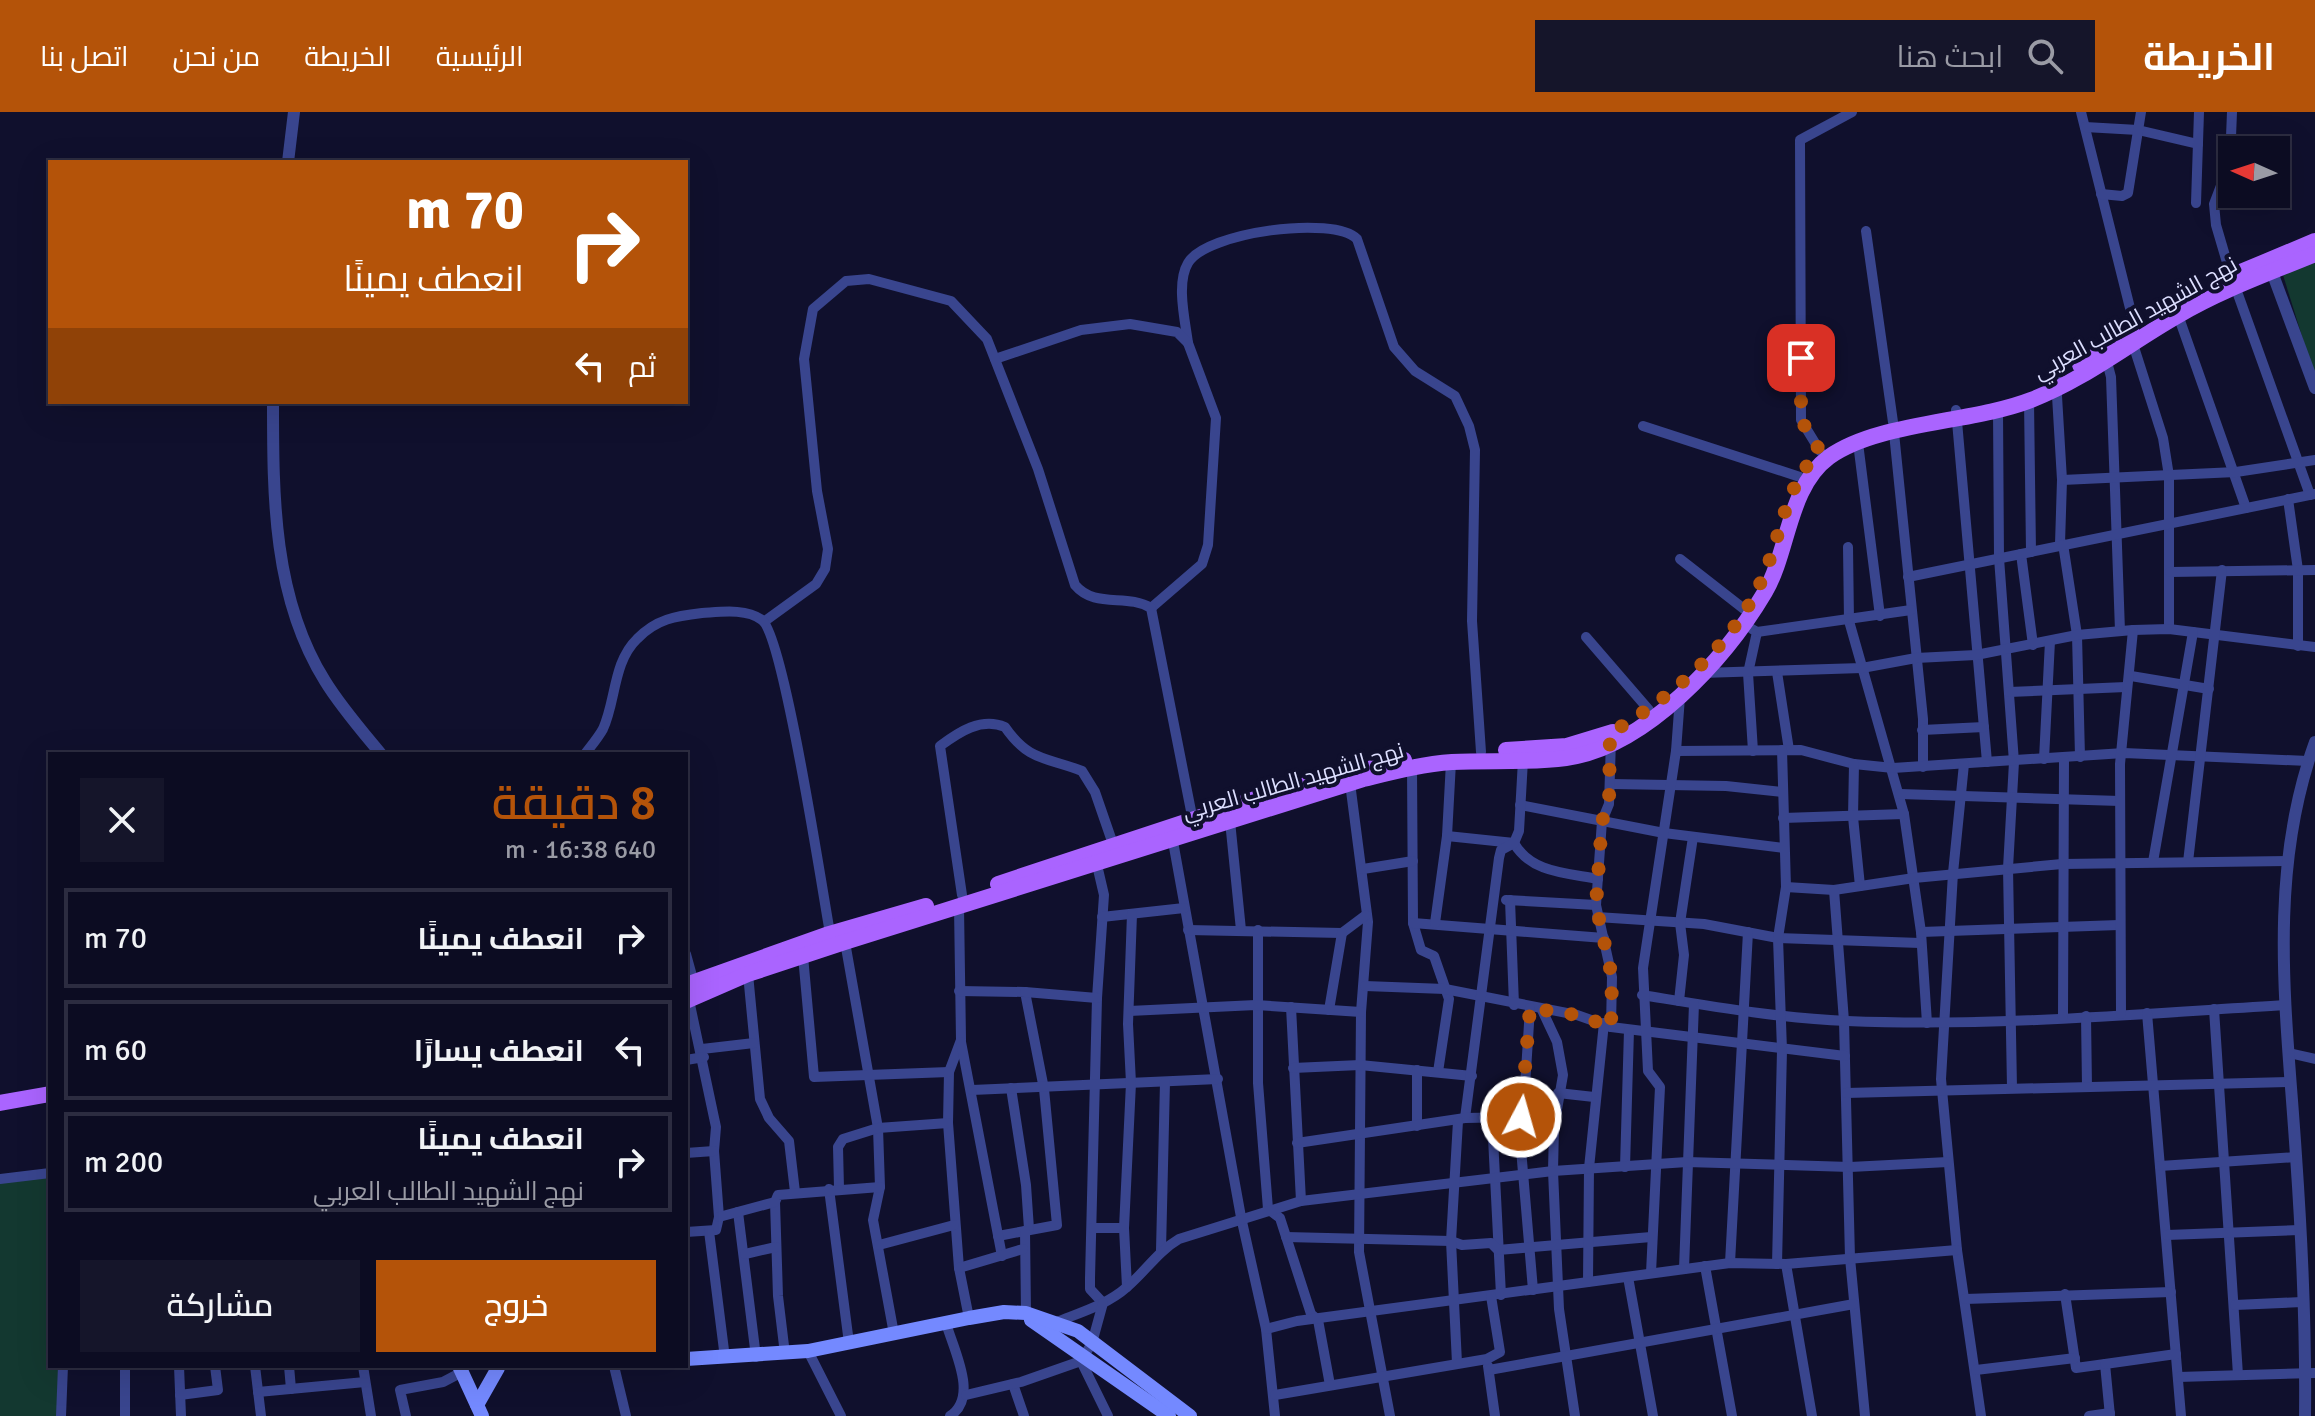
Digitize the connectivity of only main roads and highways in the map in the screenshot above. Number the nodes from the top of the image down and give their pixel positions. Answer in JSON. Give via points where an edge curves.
{"nodes":[{"id":1,"x":2315,"y":241,"type":"edge"},
{"id":2,"x":2315,"y":254,"type":"edge"},
{"id":3,"x":2270,"y":266,"type":"junction"},
{"id":4,"x":2233,"y":281,"type":"junction"},
{"id":5,"x":2134,"y":338,"type":"junction"},
{"id":6,"x":2057,"y":384,"type":"junction"},
{"id":7,"x":1957,"y":415,"type":"junction"},
{"id":8,"x":1894,"y":428,"type":"junction"},
{"id":9,"x":1784,"y":528,"type":"junction"},
{"id":10,"x":1723,"y":643,"type":"junction"},
{"id":11,"x":1611,"y":738,"type":"junction"},
{"id":12,"x":1172,"y":834,"type":"junction"},
{"id":13,"x":960,"y":901,"type":"junction"},
{"id":14,"x":837,"y":938,"type":"junction"},
{"id":15,"x":689,"y":992,"type":"edge"},
{"id":16,"x":48,"y":1084,"type":"edge"},
{"id":17,"x":0,"y":1093,"type":"edge"},
{"id":18,"x":48,"y":1094,"type":"edge"},
{"id":19,"x":0,"y":1103,"type":"edge"},
{"id":20,"x":1004,"y":1312,"type":"junction"},
{"id":21,"x":1086,"y":1353,"type":"junction"},
{"id":22,"x":688,"y":1359,"type":"edge"},
{"id":23,"x":493,"y":1368,"type":"edge"},
{"id":24,"x":500,"y":1368,"type":"edge"},
{"id":25,"x":462,"y":1372,"type":"edge"},
{"id":26,"x":479,"y":1411,"type":"edge"},
{"id":27,"x":1169,"y":1416,"type":"edge"},
{"id":28,"x":1190,"y":1416,"type":"edge"}],
"edges":[{"from":1,"to":3,"type":"main road","name":"نهج الشهيد الطالب العربي"},
{"from":2,"to":3,"type":"main road","name":"نهج الشهيد الطالب العربي"},
{"from":3,"to":4,"type":"main road","name":"نهج الشهيد الطالب العربي"},
{"from":4,"to":5,"type":"main road","name":"نهج الشهيد الطالب العربي"},
{"from":4,"to":5,"type":"main road","name":"نهج الشهيد الطالب العربي","via":[[2175,305]]},
{"from":5,"to":6,"type":"main road","name":"نهج الشهيد الطالب العربي"},
{"from":5,"to":6,"type":"main road","name":"نهج الشهيد الطالب العربي","via":[[2107,362]]},
{"from":6,"to":7,"type":"main road","name":"نهج الشهيد الطالب العربي"},
{"from":6,"to":7,"type":"main road","name":"نهج الشهيد الطالب العربي","via":[[1998,411]]},
{"from":7,"to":8,"type":"main road","name":"نهج الشهيد الطالب العربي"},
{"from":8,"to":9,"type":"main road","name":"نهج الشهيد الطالب العربي","via":[[1834,454],[1817,468]]},
{"from":8,"to":9,"type":"main road","name":"نهج الشهيد الطالب العربي","via":[[1835,441],[1820,451],[1800,477]]},
{"from":9,"to":10,"type":"main road","name":"نهج الشهيد الطالب العربي","via":[[1771,582],[1748,622]]},
{"from":10,"to":11,"type":"main road","name":"نهج الشهيد الطالب العربي"},
{"from":10,"to":11,"type":"main road","name":"نهج الشهيد الطالب العربي","via":[[1680,697]]},
{"from":11,"to":12,"type":"main road","name":"نهج الشهيد الطالب العربي","via":[[1382,763],[1267,795],[1193,821]]},
{"from":11,"to":12,"type":"main road","name":"نهج الشهيد الطالب العربي","via":[[1568,758],[1412,768]]},
{"from":12,"to":13,"type":"main road","name":"نهج الشهيد الطالب العربي","via":[[1114,847]]},
{"from":12,"to":13,"type":"main road","name":"نهج الشهيد الطالب العربي","via":[[1097,865]]},
{"from":13,"to":14,"type":"main road","name":"نهج الشهيد الطالب العربي"},
{"from":14,"to":15,"type":"main road","name":"نهج الشهيد الطالب العربي"},
{"from":14,"to":15,"type":"main road","name":"نهج الشهيد الطالب العربي","via":[[803,956]]},
{"from":16,"to":17,"type":"main road"},
{"from":18,"to":19,"type":"main road"},
{"from":20,"to":21,"type":"main road","via":[[1047,1328]]},
{"from":20,"to":21,"type":"main road","via":[[1059,1321],[1078,1331]]},
{"from":20,"to":22,"type":"main road","via":[[808,1351]]},
{"from":21,"to":27,"type":"main road"},
{"from":21,"to":28,"type":"main road"},
{"from":23,"to":25,"type":"main road"},
{"from":24,"to":26,"type":"main road"},
{"from":25,"to":26,"type":"main road"}]}
